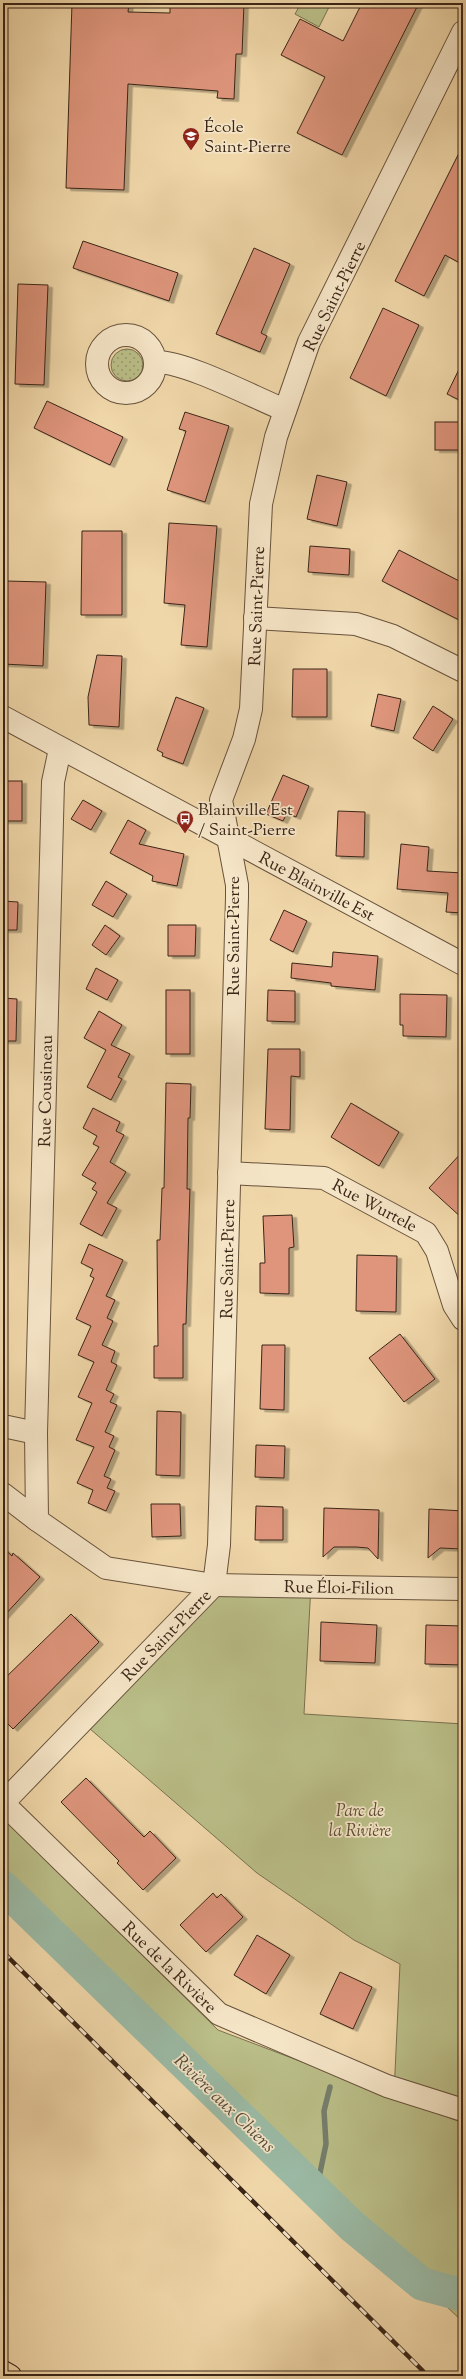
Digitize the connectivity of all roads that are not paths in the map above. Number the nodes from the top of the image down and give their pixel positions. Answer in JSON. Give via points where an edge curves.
{"nodes":[{"id":1,"x":463,"y":32,"type":"edge"},
{"id":2,"x":156,"y":362,"type":"dead end"},
{"id":3,"x":285,"y":410,"type":"junction"},
{"id":4,"x":256,"y":618,"type":"junction"},
{"id":5,"x":463,"y":672,"type":"edge"},
{"id":6,"x":3,"y":717,"type":"edge"},
{"id":7,"x":60,"y":749,"type":"junction"},
{"id":8,"x":228,"y":838,"type":"junction"},
{"id":9,"x":463,"y":964,"type":"edge"},
{"id":10,"x":229,"y":1173,"type":"junction"},
{"id":11,"x":463,"y":1319,"type":"edge"},
{"id":12,"x":3,"y":1426,"type":"edge"},
{"id":13,"x":36,"y":1433,"type":"junction"},
{"id":14,"x":3,"y":1494,"type":"edge"},
{"id":15,"x":37,"y":1520,"type":"junction"},
{"id":16,"x":214,"y":1585,"type":"junction"},
{"id":17,"x":463,"y":1589,"type":"edge"},
{"id":18,"x":3,"y":1803,"type":"edge"},
{"id":19,"x":463,"y":2110,"type":"edge"},
{"id":20,"x":3,"y":2372,"type":"edge"},
{"id":21,"x":10,"y":2376,"type":"edge"}],
"edges":[{"from":1,"to":3,"type":"street","name":"Rue Saint-Pierre","via":[[316,327]]},
{"from":2,"to":3,"type":"street","via":[[186,369]]},
{"from":3,"to":4,"type":"street","name":"Rue Saint-Pierre","via":[[270,459],[261,504]]},
{"from":4,"to":5,"type":"street","via":[[356,624],[393,636]]},
{"from":4,"to":8,"type":"street","name":"Rue Saint-Pierre","via":[[248,724],[221,800]]},
{"from":6,"to":7,"type":"street","name":"Rue Blainville Est"},
{"from":7,"to":8,"type":"street","name":"Rue Blainville Est"},
{"from":7,"to":13,"type":"street","name":"Rue Cousineau","via":[[53,782]]},
{"from":8,"to":9,"type":"street","name":"Rue Blainville Est"},
{"from":8,"to":10,"type":"street","name":"Rue Saint-Pierre","via":[[237,884]]},
{"from":10,"to":11,"type":"street","name":"Rue Wurtele","via":[[324,1178],[426,1233],[437,1251],[454,1305]]},
{"from":10,"to":16,"type":"street","name":"Rue Saint-Pierre","via":[[219,1546]]},
{"from":12,"to":13,"type":"street"},
{"from":13,"to":15,"type":"street","name":"Rue Cousineau"},
{"from":14,"to":15,"type":"street"},
{"from":15,"to":16,"type":"street","via":[[106,1568]]},
{"from":16,"to":17,"type":"street","name":"Rue Éloi-Filion"},
{"from":16,"to":18,"type":"street","name":"Rue Saint-Pierre"},
{"from":18,"to":19,"type":"street","name":"Rue de la Rivière","via":[[219,2014],[387,2086]]},
{"from":20,"to":21,"type":"highway"}]}
